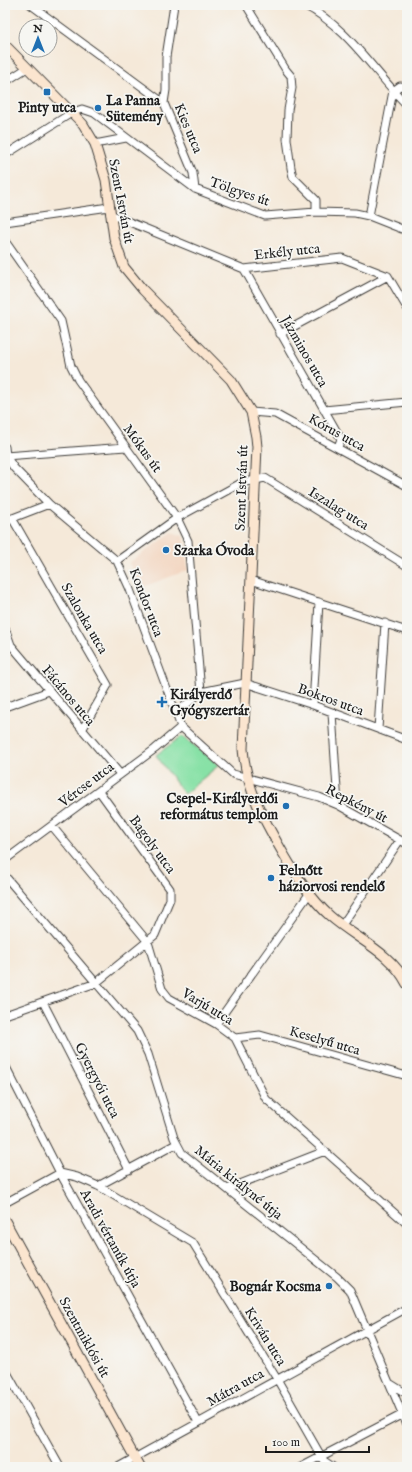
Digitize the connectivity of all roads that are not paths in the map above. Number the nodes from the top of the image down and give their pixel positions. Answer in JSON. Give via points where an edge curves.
{"nodes":[{"id":1,"x":31,"y":5,"type":"edge"},
{"id":2,"x":174,"y":5,"type":"edge"},
{"id":3,"x":246,"y":5,"type":"edge"},
{"id":4,"x":304,"y":5,"type":"edge"},
{"id":5,"x":5,"y":44,"type":"edge"},
{"id":6,"x":27,"y":68,"type":"junction"},
{"id":7,"x":5,"y":82,"type":"edge"},
{"id":8,"x":407,"y":86,"type":"edge"},
{"id":9,"x":393,"y":91,"type":"junction"},
{"id":10,"x":164,"y":103,"type":"junction"},
{"id":11,"x":407,"y":105,"type":"edge"},
{"id":12,"x":73,"y":112,"type":"junction"},
{"id":13,"x":126,"y":138,"type":"junction"},
{"id":14,"x":95,"y":144,"type":"junction"},
{"id":15,"x":5,"y":155,"type":"edge"},
{"id":16,"x":195,"y":189,"type":"junction"},
{"id":17,"x":109,"y":210,"type":"junction"},
{"id":18,"x":316,"y":212,"type":"junction"},
{"id":19,"x":369,"y":216,"type":"junction"},
{"id":20,"x":5,"y":222,"type":"edge"},
{"id":21,"x":407,"y":231,"type":"edge"},
{"id":22,"x":5,"y":241,"type":"edge"},
{"id":23,"x":244,"y":268,"type":"junction"},
{"id":24,"x":388,"y":276,"type":"junction"},
{"id":25,"x":407,"y":308,"type":"edge"},
{"id":26,"x":280,"y":334,"type":"junction"},
{"id":27,"x":407,"y":402,"type":"edge"},
{"id":28,"x":324,"y":410,"type":"junction"},
{"id":29,"x":251,"y":412,"type":"junction"},
{"id":30,"x":5,"y":447,"type":"edge"},
{"id":31,"x":126,"y":447,"type":"junction"},
{"id":32,"x":338,"y":447,"type":"junction"},
{"id":33,"x":6,"y":456,"type":"edge"},
{"id":34,"x":256,"y":479,"type":"junction"},
{"id":35,"x":407,"y":486,"type":"edge"},
{"id":36,"x":49,"y":504,"type":"junction"},
{"id":37,"x":12,"y":518,"type":"junction"},
{"id":38,"x":177,"y":518,"type":"junction"},
{"id":39,"x":5,"y":521,"type":"edge"},
{"id":40,"x":116,"y":560,"type":"junction"},
{"id":41,"x":407,"y":566,"type":"edge"},
{"id":42,"x":251,"y":580,"type":"junction"},
{"id":43,"x":319,"y":602,"type":"junction"},
{"id":44,"x":385,"y":623,"type":"junction"},
{"id":45,"x":5,"y":628,"type":"edge"},
{"id":46,"x":407,"y":631,"type":"edge"},
{"id":47,"x":8,"y":646,"type":"edge"},
{"id":48,"x":245,"y":683,"type":"junction"},
{"id":49,"x":49,"y":691,"type":"junction"},
{"id":50,"x":201,"y":692,"type":"junction"},
{"id":51,"x":313,"y":705,"type":"junction"},
{"id":52,"x":5,"y":707,"type":"edge"},
{"id":53,"x":175,"y":714,"type":"junction"},
{"id":54,"x":332,"y":714,"type":"junction"},
{"id":55,"x":181,"y":728,"type":"junction"},
{"id":56,"x":378,"y":729,"type":"junction"},
{"id":57,"x":82,"y":730,"type":"junction"},
{"id":58,"x":407,"y":740,"type":"edge"},
{"id":59,"x":120,"y":774,"type":"junction"},
{"id":60,"x":247,"y":777,"type":"junction"},
{"id":61,"x":98,"y":791,"type":"junction"},
{"id":62,"x":338,"y":805,"type":"junction"},
{"id":63,"x":52,"y":826,"type":"junction"},
{"id":64,"x":400,"y":840,"type":"junction"},
{"id":65,"x":407,"y":844,"type":"edge"},
{"id":66,"x":5,"y":860,"type":"edge"},
{"id":67,"x":5,"y":876,"type":"edge"},
{"id":68,"x":309,"y":894,"type":"junction"},
{"id":69,"x":342,"y":925,"type":"junction"},
{"id":70,"x":148,"y":942,"type":"junction"},
{"id":71,"x":96,"y":983,"type":"junction"},
{"id":72,"x":407,"y":984,"type":"edge"},
{"id":73,"x":43,"y":1002,"type":"junction"},
{"id":74,"x":5,"y":1016,"type":"edge"},
{"id":75,"x":216,"y":1024,"type":"junction"},
{"id":76,"x":235,"y":1038,"type":"junction"},
{"id":77,"x":5,"y":1065,"type":"edge"},
{"id":78,"x":407,"y":1076,"type":"edge"},
{"id":79,"x":176,"y":1144,"type":"junction"},
{"id":80,"x":325,"y":1151,"type":"junction"},
{"id":81,"x":129,"y":1170,"type":"junction"},
{"id":82,"x":60,"y":1173,"type":"junction"},
{"id":83,"x":98,"y":1186,"type":"junction"},
{"id":84,"x":227,"y":1189,"type":"junction"},
{"id":85,"x":5,"y":1203,"type":"edge"},
{"id":86,"x":5,"y":1221,"type":"edge"},
{"id":87,"x":407,"y":1224,"type":"edge"},
{"id":88,"x":407,"y":1308,"type":"edge"},
{"id":89,"x":367,"y":1330,"type":"junction"},
{"id":90,"x":5,"y":1369,"type":"edge"},
{"id":91,"x":277,"y":1379,"type":"junction"},
{"id":92,"x":391,"y":1384,"type":"junction"},
{"id":93,"x":407,"y":1394,"type":"edge"},
{"id":94,"x":403,"y":1414,"type":"junction"},
{"id":95,"x":198,"y":1422,"type":"junction"},
{"id":96,"x":407,"y":1425,"type":"edge"},
{"id":97,"x":321,"y":1456,"type":"junction"},
{"id":98,"x":135,"y":1457,"type":"junction"},
{"id":99,"x":60,"y":1467,"type":"edge"},
{"id":100,"x":118,"y":1467,"type":"edge"},
{"id":101,"x":140,"y":1467,"type":"edge"},
{"id":102,"x":301,"y":1467,"type":"edge"},
{"id":103,"x":333,"y":1467,"type":"edge"}],
"edges":[{"from":1,"to":10,"type":"street"},
{"from":2,"to":10,"type":"street","name":"Kies utca","via":[[166,57]]},
{"from":3,"to":18,"type":"street","via":[[292,79],[287,127],[291,168],[294,177],[316,200]]},
{"from":4,"to":9,"type":"street","via":[[334,25],[352,42]]},
{"from":5,"to":6,"type":"street","name":"Szent István út"},
{"from":6,"to":7,"type":"street"},
{"from":6,"to":12,"type":"street","name":"Szent István út"},
{"from":8,"to":9,"type":"street","via":[[400,86]]},
{"from":9,"to":11,"type":"street"},
{"from":9,"to":19,"type":"street"},
{"from":10,"to":16,"type":"street","name":"Kies utca","via":[[193,173]]},
{"from":12,"to":13,"type":"street","name":"Tölgyes út","via":[[82,108],[94,113]]},
{"from":12,"to":14,"type":"street","name":"Szent István út","via":[[84,124]]},
{"from":12,"to":15,"type":"street"},
{"from":13,"to":14,"type":"street"},
{"from":13,"to":16,"type":"street","name":"Tölgyes út"},
{"from":14,"to":17,"type":"street","name":"Szent István út","via":[[106,180]]},
{"from":16,"to":18,"type":"street","name":"Tölgyes út","via":[[265,216]]},
{"from":17,"to":20,"type":"street"},
{"from":17,"to":23,"type":"street","name":"Erkély utca"},
{"from":17,"to":29,"type":"street","name":"Szent István út","via":[[124,267],[231,380]]},
{"from":18,"to":19,"type":"street","name":"Tölgyes út"},
{"from":19,"to":21,"type":"street","name":"Tölgyes út"},
{"from":22,"to":31,"type":"street","name":"Mókus út","via":[[61,321],[78,380]]},
{"from":23,"to":24,"type":"street","name":"Erkély utca","via":[[342,258]]},
{"from":23,"to":26,"type":"street","name":"Jázminos utca"},
{"from":24,"to":25,"type":"street"},
{"from":24,"to":26,"type":"street"},
{"from":26,"to":28,"type":"street","name":"Jázminos utca"},
{"from":27,"to":28,"type":"street"},
{"from":28,"to":32,"type":"street","name":"Jázminos utca","via":[[341,439]]},
{"from":29,"to":32,"type":"street","name":"Kórus utca","via":[[276,414]]},
{"from":29,"to":34,"type":"street","name":"Szent István út","via":[[256,436]]},
{"from":30,"to":33,"type":"street"},
{"from":31,"to":33,"type":"street"},
{"from":31,"to":38,"type":"street","name":"Mókus út"},
{"from":32,"to":35,"type":"street","name":"Kórus utca"},
{"from":33,"to":36,"type":"street","name":"Kondor utca","via":[[14,468]]},
{"from":34,"to":38,"type":"street","via":[[241,483]]},
{"from":34,"to":41,"type":"street","name":"Iszalag utca","via":[[270,480]]},
{"from":34,"to":42,"type":"street","name":"Szent István út"},
{"from":36,"to":37,"type":"street"},
{"from":36,"to":40,"type":"street","name":"Kondor utca"},
{"from":37,"to":39,"type":"street"},
{"from":37,"to":57,"type":"street","name":"Szalonka utca","via":[[108,685]]},
{"from":38,"to":40,"type":"street"},
{"from":38,"to":50,"type":"street","name":"Mókus út","via":[[188,541]]},
{"from":40,"to":53,"type":"street","name":"Kondor utca","via":[[129,587]]},
{"from":42,"to":43,"type":"street"},
{"from":42,"to":48,"type":"street","name":"Szent István út"},
{"from":43,"to":44,"type":"street"},
{"from":43,"to":51,"type":"street"},
{"from":44,"to":46,"type":"street"},
{"from":44,"to":56,"type":"street"},
{"from":45,"to":47,"type":"street","name":"Fácános utca"},
{"from":47,"to":49,"type":"street","name":"Fácános utca"},
{"from":48,"to":50,"type":"street"},
{"from":48,"to":51,"type":"street","name":"Bokros utca"},
{"from":48,"to":60,"type":"street","name":"Szent István út","via":[[243,749]]},
{"from":49,"to":52,"type":"street"},
{"from":49,"to":57,"type":"street","name":"Fácános utca"},
{"from":50,"to":53,"type":"street"},
{"from":51,"to":54,"type":"street","name":"Bokros utca"},
{"from":53,"to":55,"type":"street","name":"Kondor utca"},
{"from":54,"to":56,"type":"street","name":"Bokros utca"},
{"from":54,"to":62,"type":"street"},
{"from":55,"to":59,"type":"street","name":"Vércse utca"},
{"from":55,"to":60,"type":"street","name":"Kondor utca","via":[[233,774]]},
{"from":56,"to":58,"type":"street","name":"Bokros utca"},
{"from":57,"to":59,"type":"street","name":"Fácános utca"},
{"from":59,"to":61,"type":"street","name":"Vércse utca"},
{"from":60,"to":62,"type":"street","name":"Repkény út","via":[[320,797]]},
{"from":60,"to":68,"type":"street","name":"Szent István út","via":[[261,815]]},
{"from":61,"to":63,"type":"street","name":"Vércse utca"},
{"from":61,"to":70,"type":"street","name":"Bagoly utca","via":[[170,889],[170,899],[155,935]]},
{"from":62,"to":64,"type":"street","name":"Repkény út"},
{"from":63,"to":66,"type":"street","name":"Vércse utca"},
{"from":63,"to":70,"type":"street","name":"Varjú utca"},
{"from":64,"to":65,"type":"street","name":"Repkény út"},
{"from":64,"to":69,"type":"street"},
{"from":67,"to":71,"type":"street","name":"Mária királyné útja"},
{"from":68,"to":69,"type":"street","name":"Szent István út"},
{"from":68,"to":75,"type":"street"},
{"from":69,"to":72,"type":"street","name":"Szent István út","via":[[387,957]]},
{"from":70,"to":71,"type":"street","name":"Bagoly utca"},
{"from":70,"to":75,"type":"street","name":"Varjú utca","via":[[162,989],[169,998]]},
{"from":71,"to":73,"type":"street","name":"Bagoly utca"},
{"from":71,"to":79,"type":"street","name":"Mária királyné útja","via":[[144,1041]]},
{"from":73,"to":74,"type":"street","name":"Bagoly utca"},
{"from":73,"to":81,"type":"street","name":"Gyergyói utca"},
{"from":75,"to":76,"type":"street","name":"Varjú utca"},
{"from":76,"to":78,"type":"street","name":"Keselyű utca","via":[[260,1035]]},
{"from":76,"to":80,"type":"street","name":"Varjú utca","via":[[266,1099]]},
{"from":77,"to":82,"type":"street","name":"Aradi vértanúk útja"},
{"from":79,"to":81,"type":"street"},
{"from":79,"to":84,"type":"street","name":"Mária királyné útja"},
{"from":80,"to":84,"type":"street"},
{"from":80,"to":87,"type":"street","name":"Varjú utca"},
{"from":81,"to":83,"type":"street"},
{"from":82,"to":83,"type":"street","name":"Kriván utca"},
{"from":82,"to":85,"type":"street"},
{"from":82,"to":95,"type":"street","name":"Aradi vértanúk útja"},
{"from":83,"to":91,"type":"street","name":"Kriván utca","via":[[193,1243]]},
{"from":84,"to":89,"type":"street","name":"Mária királyné útja","via":[[344,1284],[354,1296]]},
{"from":86,"to":98,"type":"street","name":"Szentmiklósi út"},
{"from":88,"to":89,"type":"street","name":"Mátra utca"},
{"from":89,"to":91,"type":"street","name":"Mátra utca"},
{"from":89,"to":92,"type":"street","name":"Mária királyné útja"},
{"from":90,"to":99,"type":"street"},
{"from":91,"to":95,"type":"street","name":"Mátra utca"},
{"from":91,"to":97,"type":"street","name":"Kriván utca"},
{"from":92,"to":93,"type":"street"},
{"from":92,"to":94,"type":"street","name":"Mária királyné útja"},
{"from":94,"to":96,"type":"street","name":"Mária királyné útja"},
{"from":94,"to":97,"type":"street"},
{"from":95,"to":98,"type":"street","name":"Mátra utca"},
{"from":97,"to":102,"type":"street"},
{"from":97,"to":103,"type":"street","name":"Kriván utca"},
{"from":98,"to":100,"type":"street","name":"Mátra utca"},
{"from":98,"to":101,"type":"street","name":"Szentmiklósi út"}]}
